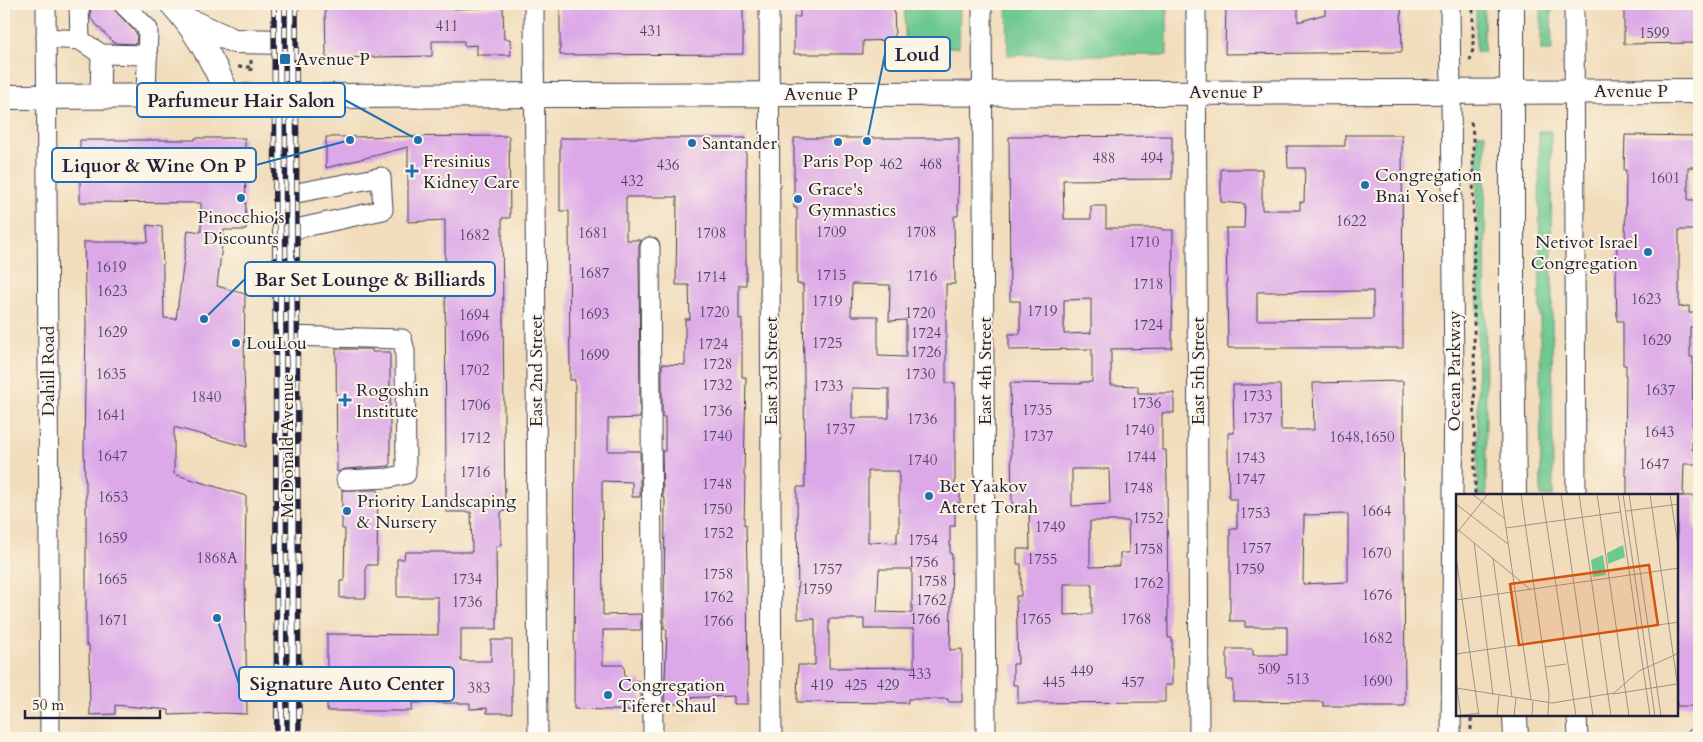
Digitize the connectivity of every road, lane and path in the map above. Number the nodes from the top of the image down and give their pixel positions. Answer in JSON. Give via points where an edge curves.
{"nodes":[{"id":1,"x":46,"y":4,"type":"edge"},
{"id":2,"x":79,"y":4,"type":"edge"},
{"id":3,"x":123,"y":4,"type":"edge"},
{"id":4,"x":285,"y":4,"type":"edge"},
{"id":5,"x":534,"y":4,"type":"edge"},
{"id":6,"x":769,"y":4,"type":"edge"},
{"id":7,"x":982,"y":4,"type":"edge"},
{"id":8,"x":1196,"y":4,"type":"edge"},
{"id":9,"x":1450,"y":4,"type":"edge"},
{"id":10,"x":1473,"y":4,"type":"edge"},
{"id":11,"x":1512,"y":4,"type":"edge"},
{"id":12,"x":1574,"y":4,"type":"edge"},
{"id":13,"x":179,"y":12,"type":"edge"},
{"id":14,"x":46,"y":38,"type":"junction"},
{"id":15,"x":80,"y":40,"type":"junction"},
{"id":16,"x":285,"y":42,"type":"junction"},
{"id":17,"x":101,"y":54,"type":"junction"},
{"id":18,"x":148,"y":55,"type":"junction"},
{"id":19,"x":1469,"y":65,"type":"dead end"},
{"id":20,"x":237,"y":67,"type":"dead end"},
{"id":21,"x":251,"y":67,"type":"dead end"},
{"id":22,"x":1451,"y":91,"type":"junction"},
{"id":23,"x":1512,"y":91,"type":"junction"},
{"id":24,"x":1574,"y":91,"type":"junction"},
{"id":25,"x":1699,"y":91,"type":"edge"},
{"id":26,"x":1197,"y":92,"type":"junction"},
{"id":27,"x":982,"y":93,"type":"junction"},
{"id":28,"x":769,"y":94,"type":"junction"},
{"id":29,"x":535,"y":95,"type":"junction"},
{"id":30,"x":100,"y":96,"type":"junction"},
{"id":31,"x":146,"y":96,"type":"junction"},
{"id":32,"x":228,"y":96,"type":"junction"},
{"id":33,"x":286,"y":96,"type":"junction"},
{"id":34,"x":4,"y":97,"type":"edge"},
{"id":35,"x":47,"y":97,"type":"junction"},
{"id":36,"x":1470,"y":117,"type":"dead end"},
{"id":37,"x":286,"y":195,"type":"junction"},
{"id":38,"x":286,"y":231,"type":"junction"},
{"id":39,"x":650,"y":247,"type":"dead end"},
{"id":40,"x":286,"y":336,"type":"junction"},
{"id":41,"x":346,"y":480,"type":"dead end"},
{"id":42,"x":1475,"y":494,"type":"edge"},
{"id":43,"x":1514,"y":494,"type":"edge"},
{"id":44,"x":1576,"y":494,"type":"edge"},
{"id":45,"x":1472,"y":717,"type":"edge"},
{"id":46,"x":1516,"y":717,"type":"edge"},
{"id":47,"x":1578,"y":717,"type":"edge"},
{"id":48,"x":50,"y":738,"type":"edge"},
{"id":49,"x":287,"y":738,"type":"edge"},
{"id":50,"x":538,"y":738,"type":"edge"},
{"id":51,"x":653,"y":738,"type":"edge"},
{"id":52,"x":772,"y":738,"type":"edge"},
{"id":53,"x":986,"y":738,"type":"edge"},
{"id":54,"x":1199,"y":738,"type":"edge"},
{"id":55,"x":1451,"y":738,"type":"edge"},
{"id":56,"x":1471,"y":738,"type":"edge"},
{"id":57,"x":1516,"y":738,"type":"edge"},
{"id":58,"x":1578,"y":738,"type":"edge"}],
"edges":[{"from":1,"to":14,"type":"street","name":"Dahill Road"},
{"from":2,"to":15,"type":"street"},
{"from":3,"to":18,"type":"street","via":[[148,29]]},
{"from":4,"to":16,"type":"main road","name":"McDonald Avenue"},
{"from":5,"to":29,"type":"street","name":"East 2nd Street"},
{"from":6,"to":28,"type":"street","name":"East 3rd Street"},
{"from":7,"to":27,"type":"street","name":"East 4th Street"},
{"from":8,"to":26,"type":"street","name":"East 5th Street"},
{"from":9,"to":22,"type":"street","name":"Ocean Parkway"},
{"from":10,"to":19,"type":"path","via":[[1473,49]]},
{"from":11,"to":23,"type":"main road"},
{"from":12,"to":24,"type":"street"},
{"from":13,"to":16,"type":"main road","via":[[234,41]]},
{"from":13,"to":32,"type":"main road","via":[[216,67]]},
{"from":14,"to":15,"type":"street"},
{"from":14,"to":35,"type":"street","name":"Dahill Road"},
{"from":15,"to":17,"type":"street"},
{"from":16,"to":33,"type":"main road","name":"McDonald Avenue"},
{"from":17,"to":18,"type":"street"},
{"from":17,"to":30,"type":"street"},
{"from":18,"to":31,"type":"street"},
{"from":20,"to":21,"type":"path"},
{"from":22,"to":23,"type":"main road","name":"Avenue P"},
{"from":22,"to":26,"type":"main road","name":"Avenue P"},
{"from":22,"to":55,"type":"street","name":"Ocean Parkway","via":[[1454,373]]},
{"from":23,"to":24,"type":"main road","name":"Avenue P"},
{"from":23,"to":43,"type":"main road"},
{"from":24,"to":25,"type":"main road","name":"Avenue P"},
{"from":24,"to":44,"type":"street"},
{"from":26,"to":27,"type":"main road","name":"Avenue P"},
{"from":26,"to":54,"type":"street","name":"East 5th Street"},
{"from":27,"to":28,"type":"main road","name":"Avenue P"},
{"from":27,"to":53,"type":"street","name":"East 4th Street"},
{"from":28,"to":29,"type":"main road","name":"Avenue P"},
{"from":28,"to":52,"type":"street","name":"East 3rd Street"},
{"from":29,"to":33,"type":"main road","name":"Avenue P"},
{"from":29,"to":50,"type":"street","name":"East 2nd Street"},
{"from":30,"to":31,"type":"main road","name":"Avenue P"},
{"from":30,"to":35,"type":"main road","name":"Avenue P"},
{"from":31,"to":32,"type":"main road","name":"Avenue P"},
{"from":32,"to":33,"type":"main road","name":"Avenue P"},
{"from":33,"to":37,"type":"main road","name":"McDonald Avenue"},
{"from":34,"to":35,"type":"main road","name":"Avenue P"},
{"from":35,"to":48,"type":"street","name":"Dahill Road"},
{"from":36,"to":42,"type":"path","via":[[1473,134]]},
{"from":37,"to":38,"type":"main road","name":"McDonald Avenue"},
{"from":37,"to":38,"type":"street","via":[[381,177],[382,210]]},
{"from":38,"to":40,"type":"main road","name":"McDonald Avenue"},
{"from":39,"to":51,"type":"street"},
{"from":40,"to":41,"type":"street","via":[[402,339],[405,351],[406,474]]},
{"from":40,"to":49,"type":"main road","name":"McDonald Avenue"},
{"from":45,"to":56,"type":"path"},
{"from":46,"to":57,"type":"main road"},
{"from":47,"to":58,"type":"street"}]}
